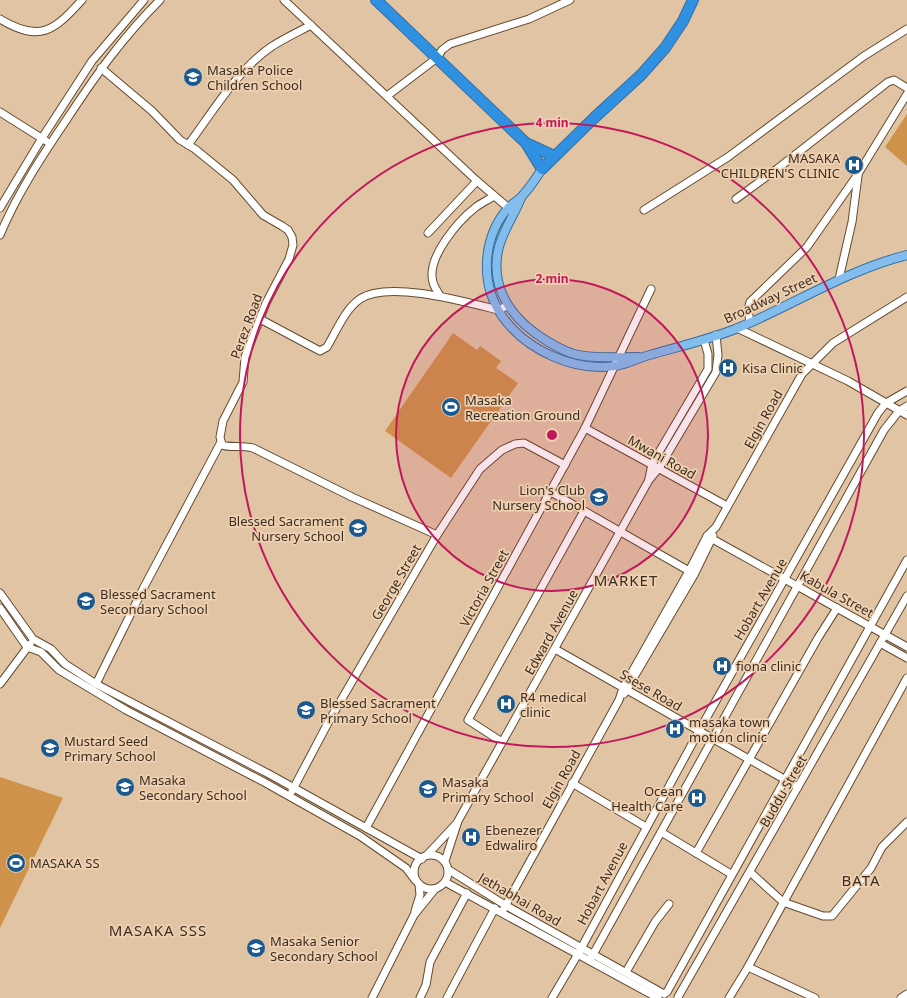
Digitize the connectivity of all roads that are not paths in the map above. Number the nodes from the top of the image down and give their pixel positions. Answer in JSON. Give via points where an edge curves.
{"nodes":[{"id":1,"x":82,"y":0,"type":"edge"},
{"id":2,"x":144,"y":0,"type":"edge"},
{"id":3,"x":160,"y":0,"type":"edge"},
{"id":4,"x":284,"y":0,"type":"edge"},
{"id":5,"x":376,"y":0,"type":"edge"},
{"id":6,"x":570,"y":0,"type":"edge"},
{"id":7,"x":693,"y":0,"type":"edge"},
{"id":8,"x":0,"y":19,"type":"edge"},
{"id":9,"x":311,"y":25,"type":"junction"},
{"id":10,"x":907,"y":29,"type":"edge"},
{"id":11,"x":437,"y":58,"type":"junction"},
{"id":12,"x":101,"y":68,"type":"junction"},
{"id":13,"x":907,"y":88,"type":"edge"},
{"id":14,"x":907,"y":94,"type":"edge"},
{"id":15,"x":387,"y":96,"type":"junction"},
{"id":16,"x":0,"y":112,"type":"edge"},
{"id":17,"x":42,"y":138,"type":"junction"},
{"id":18,"x":526,"y":143,"type":"junction"},
{"id":19,"x":50,"y":144,"type":"junction"},
{"id":20,"x":188,"y":145,"type":"junction"},
{"id":21,"x":554,"y":156,"type":"junction"},
{"id":22,"x":542,"y":169,"type":"junction"},
{"id":23,"x":858,"y":174,"type":"junction"},
{"id":24,"x":477,"y":181,"type":"junction"},
{"id":25,"x":494,"y":196,"type":"junction"},
{"id":26,"x":736,"y":199,"type":"dead end"},
{"id":27,"x":0,"y":208,"type":"edge"},
{"id":28,"x":512,"y":210,"type":"junction"},
{"id":29,"x":644,"y":210,"type":"dead end"},
{"id":30,"x":428,"y":234,"type":"dead end"},
{"id":31,"x":0,"y":235,"type":"edge"},
{"id":32,"x":907,"y":256,"type":"edge"},
{"id":33,"x":839,"y":279,"type":"junction"},
{"id":34,"x":651,"y":289,"type":"dead end"},
{"id":35,"x":440,"y":296,"type":"junction"},
{"id":36,"x":907,"y":297,"type":"edge"},
{"id":37,"x":507,"y":306,"type":"junction"},
{"id":38,"x":498,"y":310,"type":"junction"},
{"id":39,"x":260,"y":319,"type":"junction"},
{"id":40,"x":750,"y":322,"type":"junction"},
{"id":41,"x":737,"y":328,"type":"junction"},
{"id":42,"x":716,"y":335,"type":"junction"},
{"id":43,"x":704,"y":340,"type":"junction"},
{"id":44,"x":558,"y":347,"type":"junction"},
{"id":45,"x":553,"y":356,"type":"junction"},
{"id":46,"x":618,"y":357,"type":"junction"},
{"id":47,"x":641,"y":357,"type":"junction"},
{"id":48,"x":811,"y":364,"type":"junction"},
{"id":49,"x":614,"y":366,"type":"junction"},
{"id":50,"x":907,"y":391,"type":"edge"},
{"id":51,"x":886,"y":403,"type":"junction"},
{"id":52,"x":907,"y":406,"type":"edge"},
{"id":53,"x":899,"y":411,"type":"junction"},
{"id":54,"x":907,"y":415,"type":"edge"},
{"id":55,"x":585,"y":428,"type":"junction"},
{"id":56,"x":221,"y":442,"type":"junction"},
{"id":57,"x":652,"y":464,"type":"junction"},
{"id":58,"x":565,"y":465,"type":"junction"},
{"id":59,"x":659,"y":468,"type":"junction"},
{"id":60,"x":649,"y":480,"type":"junction"},
{"id":61,"x":551,"y":492,"type":"junction"},
{"id":62,"x":727,"y":506,"type":"junction"},
{"id":63,"x":584,"y":511,"type":"junction"},
{"id":64,"x":620,"y":532,"type":"junction"},
{"id":65,"x":437,"y":535,"type":"junction"},
{"id":66,"x":710,"y":538,"type":"junction"},
{"id":67,"x":907,"y":560,"type":"edge"},
{"id":68,"x":689,"y":571,"type":"junction"},
{"id":69,"x":786,"y":579,"type":"junction"},
{"id":70,"x":797,"y":586,"type":"junction"},
{"id":71,"x":0,"y":593,"type":"edge"},
{"id":72,"x":907,"y":596,"type":"edge"},
{"id":73,"x":0,"y":608,"type":"edge"},
{"id":74,"x":837,"y":608,"type":"junction"},
{"id":75,"x":870,"y":626,"type":"junction"},
{"id":76,"x":885,"y":634,"type":"junction"},
{"id":77,"x":33,"y":639,"type":"junction"},
{"id":78,"x":880,"y":642,"type":"junction"},
{"id":79,"x":27,"y":647,"type":"junction"},
{"id":80,"x":907,"y":647,"type":"edge"},
{"id":81,"x":555,"y":649,"type":"junction"},
{"id":82,"x":907,"y":658,"type":"edge"},
{"id":83,"x":907,"y":678,"type":"edge"},
{"id":84,"x":0,"y":684,"type":"edge"},
{"id":85,"x":96,"y":684,"type":"junction"},
{"id":86,"x":625,"y":689,"type":"junction"},
{"id":87,"x":699,"y":731,"type":"junction"},
{"id":88,"x":712,"y":738,"type":"junction"},
{"id":89,"x":502,"y":742,"type":"junction"},
{"id":90,"x":750,"y":760,"type":"junction"},
{"id":91,"x":784,"y":779,"type":"junction"},
{"id":92,"x":572,"y":783,"type":"junction"},
{"id":93,"x":798,"y":787,"type":"junction"},
{"id":94,"x":294,"y":788,"type":"junction"},
{"id":95,"x":290,"y":796,"type":"junction"},
{"id":96,"x":458,"y":822,"type":"junction"},
{"id":97,"x":907,"y":822,"type":"edge"},
{"id":98,"x":646,"y":827,"type":"junction"},
{"id":99,"x":366,"y":828,"type":"junction"},
{"id":100,"x":661,"y":832,"type":"junction"},
{"id":101,"x":696,"y":853,"type":"junction"},
{"id":102,"x":424,"y":857,"type":"junction"},
{"id":103,"x":445,"y":861,"type":"junction"},
{"id":104,"x":449,"y":870,"type":"junction"},
{"id":105,"x":750,"y":872,"type":"junction"},
{"id":106,"x":732,"y":874,"type":"junction"},
{"id":107,"x":417,"y":882,"type":"junction"},
{"id":108,"x":445,"y":882,"type":"junction"},
{"id":109,"x":435,"y":889,"type":"junction"},
{"id":110,"x":467,"y":893,"type":"junction"},
{"id":111,"x":783,"y":902,"type":"junction"},
{"id":112,"x":669,"y":904,"type":"dead end"},
{"id":113,"x":495,"y":908,"type":"junction"},
{"id":114,"x":504,"y":909,"type":"junction"},
{"id":115,"x":414,"y":915,"type":"junction"},
{"id":116,"x":580,"y":951,"type":"junction"},
{"id":117,"x":592,"y":957,"type":"junction"},
{"id":118,"x":748,"y":968,"type":"junction"},
{"id":119,"x":626,"y":972,"type":"junction"},
{"id":120,"x":907,"y":994,"type":"edge"},
{"id":121,"x":663,"y":995,"type":"edge"},
{"id":122,"x":372,"y":998,"type":"edge"},
{"id":123,"x":420,"y":998,"type":"edge"},
{"id":124,"x":447,"y":998,"type":"edge"},
{"id":125,"x":552,"y":998,"type":"edge"},
{"id":126,"x":678,"y":998,"type":"edge"},
{"id":127,"x":729,"y":998,"type":"edge"},
{"id":128,"x":815,"y":998,"type":"edge"},
{"id":129,"x":901,"y":998,"type":"edge"}],
"edges":[{"from":1,"to":8,"type":"street","via":[[61,22],[48,29],[34,32],[16,29]]},
{"from":2,"to":17,"type":"street","via":[[92,61]]},
{"from":3,"to":12,"type":"street","via":[[133,27]]},
{"from":4,"to":9,"type":"street"},
{"from":5,"to":11,"type":"highway"},
{"from":6,"to":11,"type":"street","via":[[529,19],[450,44]]},
{"from":7,"to":21,"type":"highway","via":[[665,48],[641,75]]},
{"from":9,"to":15,"type":"street"},
{"from":9,"to":20,"type":"street","via":[[262,54],[223,97]]},
{"from":10,"to":29,"type":"street","via":[[864,56],[728,157]]},
{"from":11,"to":15,"type":"street"},
{"from":11,"to":18,"type":"highway"},
{"from":12,"to":19,"type":"street"},
{"from":12,"to":20,"type":"street","name":"Perez Road"},
{"from":13,"to":26,"type":"street","via":[[894,80],[888,82]]},
{"from":14,"to":23,"type":"street"},
{"from":15,"to":24,"type":"street"},
{"from":16,"to":17,"type":"street"},
{"from":17,"to":19,"type":"street"},
{"from":17,"to":27,"type":"street"},
{"from":18,"to":21,"type":"highway"},
{"from":18,"to":22,"type":"highway"},
{"from":19,"to":31,"type":"street","via":[[9,212]]},
{"from":20,"to":39,"type":"street","name":"Perez Road","via":[[233,180],[264,215],[288,230],[292,237],[293,245],[289,259],[272,289]]},
{"from":21,"to":22,"type":"highway"},
{"from":22,"to":28,"type":"main road","name":"Broadway Street"},
{"from":23,"to":33,"type":"street","via":[[852,222]]},
{"from":23,"to":40,"type":"street","via":[[807,247],[750,302]]},
{"from":24,"to":25,"type":"street"},
{"from":24,"to":30,"type":"street"},
{"from":25,"to":28,"type":"street"},
{"from":25,"to":35,"type":"street","via":[[475,207],[448,236],[437,254],[432,282]]},
{"from":28,"to":37,"type":"main road","name":"Broadway Street","via":[[498,250],[496,269]]},
{"from":28,"to":38,"type":"main road","name":"Broadway Street","via":[[490,242],[486,258],[490,293]]},
{"from":32,"to":33,"type":"main road","name":"Broadway Street"},
{"from":33,"to":40,"type":"main road","name":"Broadway Street"},
{"from":34,"to":46,"type":"street","name":"Victoria Street"},
{"from":35,"to":38,"type":"street"},
{"from":35,"to":39,"type":"street","via":[[378,292],[368,295],[352,306],[327,348],[320,351]]},
{"from":36,"to":48,"type":"street","name":"Elgin Road","via":[[833,343]]},
{"from":37,"to":38,"type":"street"},
{"from":37,"to":44,"type":"main road","name":"Broadway Street","via":[[522,324]]},
{"from":38,"to":45,"type":"main road","name":"Broadway Street","via":[[515,330]]},
{"from":39,"to":56,"type":"street","name":"Perez Road","via":[[245,357],[243,382],[220,430]]},
{"from":40,"to":41,"type":"main road","name":"Broadway Street"},
{"from":41,"to":42,"type":"main road","name":"Broadway Street"},
{"from":41,"to":48,"type":"street"},
{"from":42,"to":43,"type":"main road","name":"Broadway Street"},
{"from":42,"to":59,"type":"street","name":"Edward Avenue","via":[[716,372]]},
{"from":43,"to":47,"type":"main road","name":"Broadway Street"},
{"from":43,"to":57,"type":"street","name":"Edward Avenue","via":[[708,354],[708,369]]},
{"from":44,"to":45,"type":"main road"},
{"from":44,"to":46,"type":"main road","name":"Broadway Street","via":[[580,355]]},
{"from":45,"to":49,"type":"main road","name":"Broadway Street","via":[[584,365]]},
{"from":46,"to":47,"type":"main road","name":"Broadway Street"},
{"from":46,"to":49,"type":"street","name":"Victoria Street"},
{"from":47,"to":49,"type":"main road","name":"Broadway Street"},
{"from":48,"to":51,"type":"street"},
{"from":48,"to":62,"type":"street","name":"Elgin Road","via":[[802,374]]},
{"from":49,"to":55,"type":"street","name":"Victoria Street"},
{"from":50,"to":51,"type":"street"},
{"from":51,"to":53,"type":"street"},
{"from":51,"to":69,"type":"street","name":"Hobart Avenue","via":[[878,413]]},
{"from":52,"to":53,"type":"street","name":"Hobart Avenue"},
{"from":53,"to":54,"type":"street"},
{"from":53,"to":70,"type":"street","name":"Hobart Avenue","via":[[884,430]]},
{"from":55,"to":57,"type":"street","name":"Mwani Road"},
{"from":55,"to":58,"type":"street","name":"Victoria Street"},
{"from":56,"to":65,"type":"street","via":[[225,447],[240,445],[253,448]]},
{"from":56,"to":85,"type":"street"},
{"from":57,"to":59,"type":"street","name":"Mwani Road"},
{"from":57,"to":60,"type":"street","name":"Edward Avenue"},
{"from":58,"to":61,"type":"street","name":"Victoria Street"},
{"from":58,"to":65,"type":"street","name":"George Street","via":[[524,443],[502,450],[480,469]]},
{"from":59,"to":60,"type":"street","name":"Edward Avenue"},
{"from":59,"to":62,"type":"street","name":"Mwani Road"},
{"from":60,"to":64,"type":"street","name":"Edward Avenue"},
{"from":61,"to":63,"type":"street"},
{"from":61,"to":99,"type":"street","name":"Victoria Street"},
{"from":62,"to":66,"type":"street","name":"Elgin Road"},
{"from":63,"to":64,"type":"street"},
{"from":63,"to":89,"type":"street","via":[[468,720]]},
{"from":64,"to":68,"type":"street"},
{"from":64,"to":81,"type":"street","name":"Edward Avenue"},
{"from":65,"to":94,"type":"street","name":"George Street","via":[[326,726]]},
{"from":66,"to":68,"type":"street","name":"Elgin Road"},
{"from":66,"to":69,"type":"street","name":"Kabula Street"},
{"from":66,"to":86,"type":"street","name":"Elgin Road"},
{"from":67,"to":75,"type":"street"},
{"from":68,"to":86,"type":"street","name":"Elgin Road"},
{"from":69,"to":70,"type":"street","name":"Kabula Street"},
{"from":69,"to":87,"type":"street","name":"Hobart Avenue"},
{"from":70,"to":74,"type":"street","name":"Kabula Street"},
{"from":70,"to":88,"type":"street","name":"Hobart Avenue"},
{"from":71,"to":77,"type":"street"},
{"from":72,"to":76,"type":"street","name":"Buddu Street"},
{"from":73,"to":79,"type":"street"},
{"from":74,"to":75,"type":"street","name":"Kabula Street"},
{"from":74,"to":90,"type":"street"},
{"from":75,"to":76,"type":"street","name":"Kabula Street"},
{"from":75,"to":91,"type":"street"},
{"from":76,"to":78,"type":"street","name":"Buddu Street"},
{"from":76,"to":80,"type":"street","name":"Kabula Street"},
{"from":77,"to":79,"type":"street"},
{"from":77,"to":85,"type":"street","via":[[51,649],[65,664]]},
{"from":78,"to":82,"type":"street"},
{"from":78,"to":93,"type":"street","name":"Buddu Street"},
{"from":79,"to":84,"type":"street"},
{"from":79,"to":95,"type":"street","via":[[41,652],[59,670],[126,710]]},
{"from":81,"to":86,"type":"street","name":"Ssese Road"},
{"from":81,"to":89,"type":"street","name":"Edward Avenue"},
{"from":83,"to":111,"type":"street"},
{"from":85,"to":94,"type":"street"},
{"from":86,"to":87,"type":"street","name":"Ssese Road"},
{"from":86,"to":92,"type":"street","name":"Elgin Road"},
{"from":87,"to":88,"type":"street","name":"Ssese Road"},
{"from":87,"to":98,"type":"street","name":"Hobart Avenue"},
{"from":88,"to":90,"type":"street","name":"Ssese Road"},
{"from":88,"to":100,"type":"street","name":"Hobart Avenue"},
{"from":89,"to":96,"type":"street","name":"Edward Avenue"},
{"from":90,"to":91,"type":"street","name":"Ssese Road"},
{"from":90,"to":101,"type":"street"},
{"from":91,"to":93,"type":"street","name":"Ssese Road"},
{"from":91,"to":106,"type":"street"},
{"from":92,"to":98,"type":"street"},
{"from":92,"to":114,"type":"street","name":"Elgin Road"},
{"from":93,"to":105,"type":"street","name":"Buddu Street"},
{"from":94,"to":95,"type":"street","name":"George Street"},
{"from":94,"to":99,"type":"street"},
{"from":95,"to":107,"type":"street","via":[[360,836],[406,868]]},
{"from":96,"to":102,"type":"street"},
{"from":96,"to":103,"type":"street","name":"Edward Avenue"},
{"from":97,"to":111,"type":"street","via":[[882,846],[871,868],[832,916],[823,916]]},
{"from":98,"to":116,"type":"street","name":"Hobart Avenue"},
{"from":99,"to":102,"type":"street"},
{"from":100,"to":101,"type":"street"},
{"from":100,"to":117,"type":"street","name":"Hobart Avenue"},
{"from":101,"to":106,"type":"street"},
{"from":102,"to":103,"type":"street","via":[[438,855]]},
{"from":102,"to":107,"type":"street","via":[[414,867]]},
{"from":103,"to":104,"type":"street"},
{"from":104,"to":108,"type":"street"},
{"from":104,"to":114,"type":"street","name":"Jethabhai Road"},
{"from":105,"to":111,"type":"street"},
{"from":105,"to":126,"type":"street","name":"Buddu Street"},
{"from":106,"to":121,"type":"street"},
{"from":107,"to":109,"type":"street"},
{"from":107,"to":115,"type":"street","via":[[420,895]]},
{"from":108,"to":109,"type":"street"},
{"from":108,"to":110,"type":"street","name":"Jethabhai Road"},
{"from":109,"to":115,"type":"street"},
{"from":110,"to":113,"type":"street","name":"Jethabhai Road"},
{"from":110,"to":123,"type":"street","via":[[430,962],[426,985]]},
{"from":111,"to":118,"type":"street"},
{"from":112,"to":119,"type":"street","via":[[655,922]]},
{"from":113,"to":114,"type":"street","name":"Jethabhai Road"},
{"from":113,"to":124,"type":"street"},
{"from":114,"to":116,"type":"street","name":"Jethabhai Road"},
{"from":115,"to":122,"type":"street"},
{"from":116,"to":117,"type":"street","name":"Jethabhai Road"},
{"from":116,"to":125,"type":"street","name":"Hobart Avenue"},
{"from":117,"to":119,"type":"street","name":"Jethabhai Road"},
{"from":117,"to":121,"type":"street","name":"Jethabhai Road"},
{"from":118,"to":127,"type":"street"},
{"from":118,"to":128,"type":"street"},
{"from":119,"to":121,"type":"street","name":"Jethabhai Road"},
{"from":120,"to":129,"type":"street"},
{"from":121,"to":126,"type":"street","via":[[674,992]]}]}
